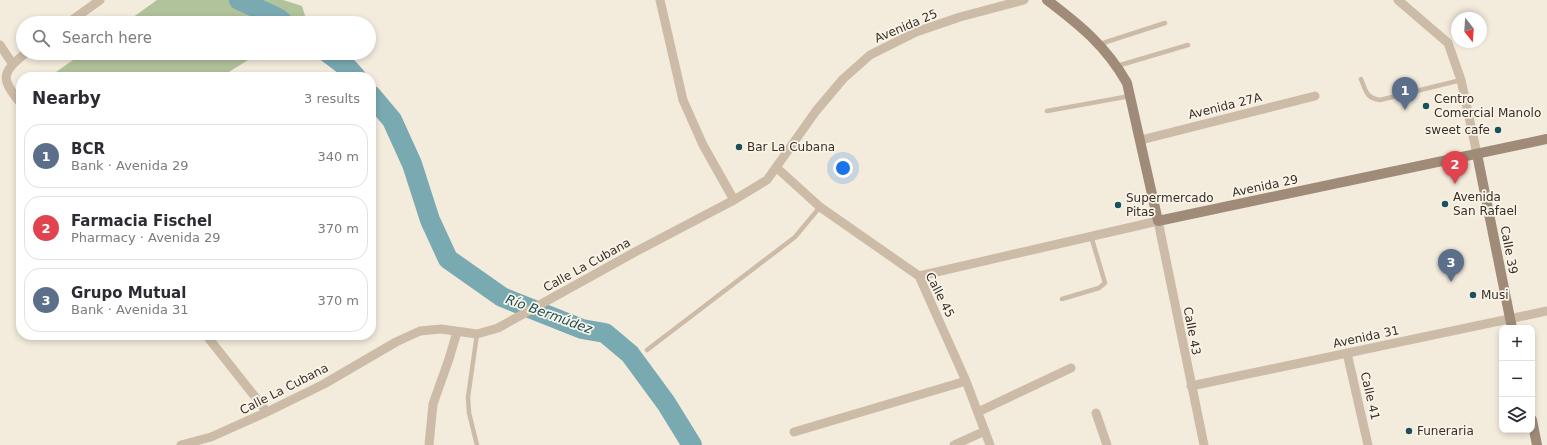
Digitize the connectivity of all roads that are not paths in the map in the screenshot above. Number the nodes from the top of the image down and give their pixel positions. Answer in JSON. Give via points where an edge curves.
{"nodes":[{"id":1,"x":660,"y":0,"type":"edge"},
{"id":2,"x":1024,"y":0,"type":"edge"},
{"id":3,"x":1047,"y":0,"type":"edge"},
{"id":4,"x":1398,"y":0,"type":"edge"},
{"id":5,"x":95,"y":1,"type":"edge"},
{"id":6,"x":77,"y":16,"type":"edge"},
{"id":7,"x":1165,"y":23,"type":"dead end"},
{"id":8,"x":1100,"y":44,"type":"junction"},
{"id":9,"x":1188,"y":44,"type":"dead end"},
{"id":10,"x":0,"y":45,"type":"edge"},
{"id":11,"x":16,"y":60,"type":"edge"},
{"id":12,"x":12,"y":63,"type":"junction"},
{"id":13,"x":1117,"y":66,"type":"junction"},
{"id":14,"x":1361,"y":79,"type":"dead end"},
{"id":15,"x":1461,"y":80,"type":"junction"},
{"id":16,"x":1130,"y":96,"type":"junction"},
{"id":17,"x":1315,"y":96,"type":"dead end"},
{"id":18,"x":16,"y":97,"type":"edge"},
{"id":19,"x":1047,"y":111,"type":"dead end"},
{"id":20,"x":1547,"y":139,"type":"edge"},
{"id":21,"x":1141,"y":140,"type":"junction"},
{"id":22,"x":1477,"y":154,"type":"junction"},
{"id":23,"x":777,"y":168,"type":"junction"},
{"id":24,"x":734,"y":200,"type":"junction"},
{"id":25,"x":820,"y":208,"type":"junction"},
{"id":26,"x":1158,"y":221,"type":"junction"},
{"id":27,"x":1091,"y":236,"type":"junction"},
{"id":28,"x":919,"y":276,"type":"junction"},
{"id":29,"x":1062,"y":300,"type":"dead end"},
{"id":30,"x":1547,"y":311,"type":"edge"},
{"id":31,"x":1511,"y":324,"type":"edge"},
{"id":32,"x":457,"y":332,"type":"junction"},
{"id":33,"x":477,"y":334,"type":"junction"},
{"id":34,"x":210,"y":340,"type":"edge"},
{"id":35,"x":647,"y":350,"type":"dead end"},
{"id":36,"x":1347,"y":353,"type":"junction"},
{"id":37,"x":1071,"y":368,"type":"dead end"},
{"id":38,"x":966,"y":381,"type":"junction"},
{"id":39,"x":1191,"y":386,"type":"junction"},
{"id":40,"x":267,"y":412,"type":"junction"},
{"id":41,"x":978,"y":412,"type":"junction"},
{"id":42,"x":1096,"y":413,"type":"dead end"},
{"id":43,"x":985,"y":431,"type":"junction"},
{"id":44,"x":794,"y":432,"type":"dead end"},
{"id":45,"x":1535,"y":433,"type":"edge"},
{"id":46,"x":181,"y":445,"type":"edge"},
{"id":47,"x":429,"y":445,"type":"edge"},
{"id":48,"x":476,"y":445,"type":"edge"},
{"id":49,"x":954,"y":445,"type":"edge"},
{"id":50,"x":990,"y":445,"type":"edge"},
{"id":51,"x":1107,"y":445,"type":"edge"},
{"id":52,"x":1204,"y":445,"type":"edge"},
{"id":53,"x":1368,"y":445,"type":"edge"},
{"id":54,"x":1537,"y":445,"type":"edge"}],
"edges":[{"from":1,"to":24,"type":"street","via":[[683,100],[703,145]]},
{"from":2,"to":23,"type":"street","name":"Avenida 25","via":[[916,32],[870,55],[843,79],[816,111]]},
{"from":3,"to":8,"type":"street","via":[[1078,23]]},
{"from":4,"to":15,"type":"street","via":[[1448,43]]},
{"from":5,"to":6,"type":"street"},
{"from":7,"to":8,"type":"lane"},
{"from":8,"to":13,"type":"street"},
{"from":9,"to":13,"type":"lane"},
{"from":10,"to":12,"type":"street"},
{"from":11,"to":12,"type":"street"},
{"from":12,"to":18,"type":"street","via":[[8,68],[6,84]]},
{"from":13,"to":16,"type":"street"},
{"from":14,"to":15,"type":"lane","via":[[1367,94],[1372,99],[1380,100]]},
{"from":15,"to":22,"type":"street"},
{"from":16,"to":19,"type":"lane"},
{"from":16,"to":21,"type":"street"},
{"from":17,"to":21,"type":"street","name":"Avenida 27A"},
{"from":20,"to":22,"type":"street","name":"Avenida 29"},
{"from":21,"to":26,"type":"street"},
{"from":22,"to":26,"type":"street","name":"Avenida 29"},
{"from":22,"to":31,"type":"street","name":"Calle 39"},
{"from":23,"to":24,"type":"street","name":"Calle La Cubana","via":[[767,180]]},
{"from":23,"to":25,"type":"street","name":"Calle 45"},
{"from":24,"to":33,"type":"street","name":"Calle La Cubana","via":[[498,328]]},
{"from":25,"to":28,"type":"street","name":"Calle 45"},
{"from":25,"to":35,"type":"lane","via":[[795,237]]},
{"from":26,"to":27,"type":"street","name":"Avenida 29"},
{"from":26,"to":39,"type":"street","name":"Calle 43"},
{"from":27,"to":28,"type":"street","name":"Avenida 29"},
{"from":27,"to":29,"type":"lane","via":[[1105,283],[1099,288]]},
{"from":28,"to":38,"type":"street","name":"Calle 45"},
{"from":30,"to":31,"type":"street","name":"Avenida 31"},
{"from":31,"to":36,"type":"street","name":"Avenida 31"},
{"from":32,"to":33,"type":"street","name":"Calle La Cubana"},
{"from":32,"to":40,"type":"street","name":"Calle La Cubana","via":[[440,329],[420,331]]},
{"from":32,"to":47,"type":"street","via":[[432,404]]},
{"from":33,"to":48,"type":"lane","via":[[468,397]]},
{"from":34,"to":40,"type":"street"},
{"from":36,"to":39,"type":"street","name":"Avenida 31"},
{"from":36,"to":53,"type":"street","name":"Calle 41"},
{"from":37,"to":41,"type":"street"},
{"from":38,"to":41,"type":"street","name":"Calle 45"},
{"from":38,"to":44,"type":"street"},
{"from":39,"to":52,"type":"street","name":"Calle 43"},
{"from":40,"to":46,"type":"street","name":"Calle La Cubana","via":[[211,437]]},
{"from":41,"to":43,"type":"street","name":"Calle 45"},
{"from":42,"to":51,"type":"street"},
{"from":43,"to":49,"type":"street"},
{"from":43,"to":50,"type":"street","name":"Calle 45"},
{"from":45,"to":54,"type":"street"}]}
